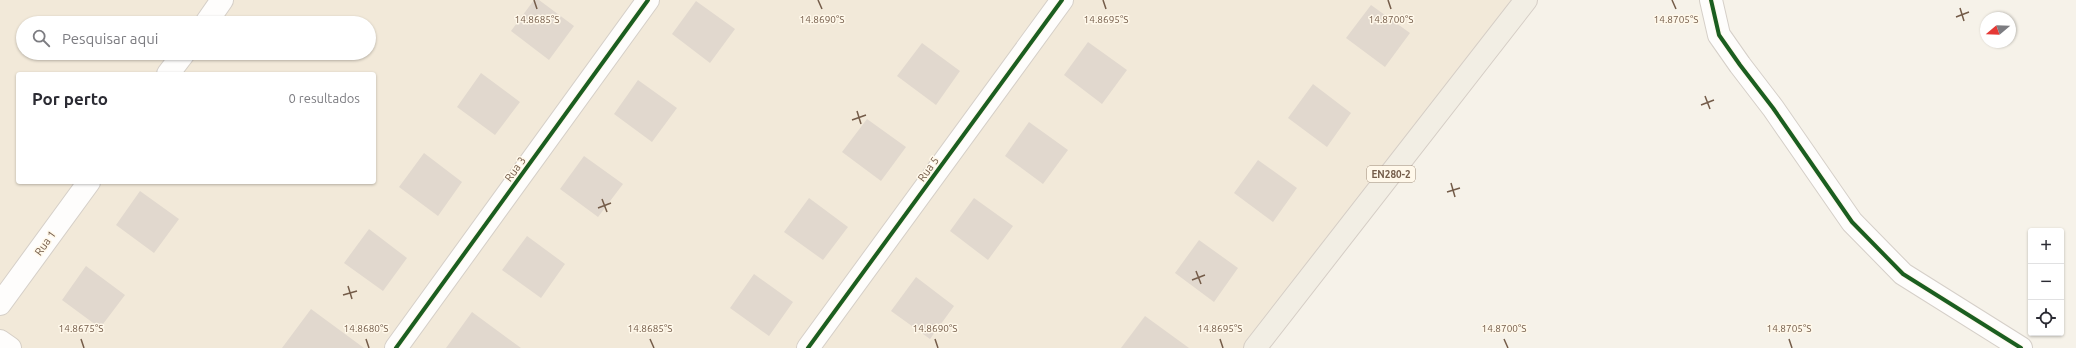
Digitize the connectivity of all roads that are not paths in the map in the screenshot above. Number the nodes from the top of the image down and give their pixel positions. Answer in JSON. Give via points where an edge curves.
{"nodes":[{"id":1,"x":222,"y":0,"type":"edge"},
{"id":2,"x":648,"y":0,"type":"edge"},
{"id":3,"x":1062,"y":0,"type":"edge"},
{"id":4,"x":1526,"y":0,"type":"edge"},
{"id":5,"x":1711,"y":0,"type":"edge"},
{"id":6,"x":211,"y":16,"type":"edge"},
{"id":7,"x":179,"y":60,"type":"edge"},
{"id":8,"x":170,"y":72,"type":"edge"},
{"id":9,"x":88,"y":184,"type":"edge"},
{"id":10,"x":0,"y":304,"type":"edge"},
{"id":11,"x":0,"y":341,"type":"edge"},
{"id":12,"x":10,"y":348,"type":"edge"},
{"id":13,"x":396,"y":348,"type":"edge"},
{"id":14,"x":808,"y":348,"type":"edge"},
{"id":15,"x":1255,"y":348,"type":"edge"},
{"id":16,"x":2021,"y":348,"type":"edge"}],
"edges":[{"from":1,"to":6,"type":"street"},
{"from":2,"to":13,"type":"street","name":"Rua 3"},
{"from":3,"to":14,"type":"street","name":"Rua 5"},
{"from":4,"to":15,"type":"main road","number":"EN280-2"},
{"from":5,"to":16,"type":"street","via":[[1719,35],[1852,222],[1903,274]]},
{"from":7,"to":8,"type":"street"},
{"from":9,"to":10,"type":"street","name":"Rua 1"},
{"from":11,"to":12,"type":"street"}]}
